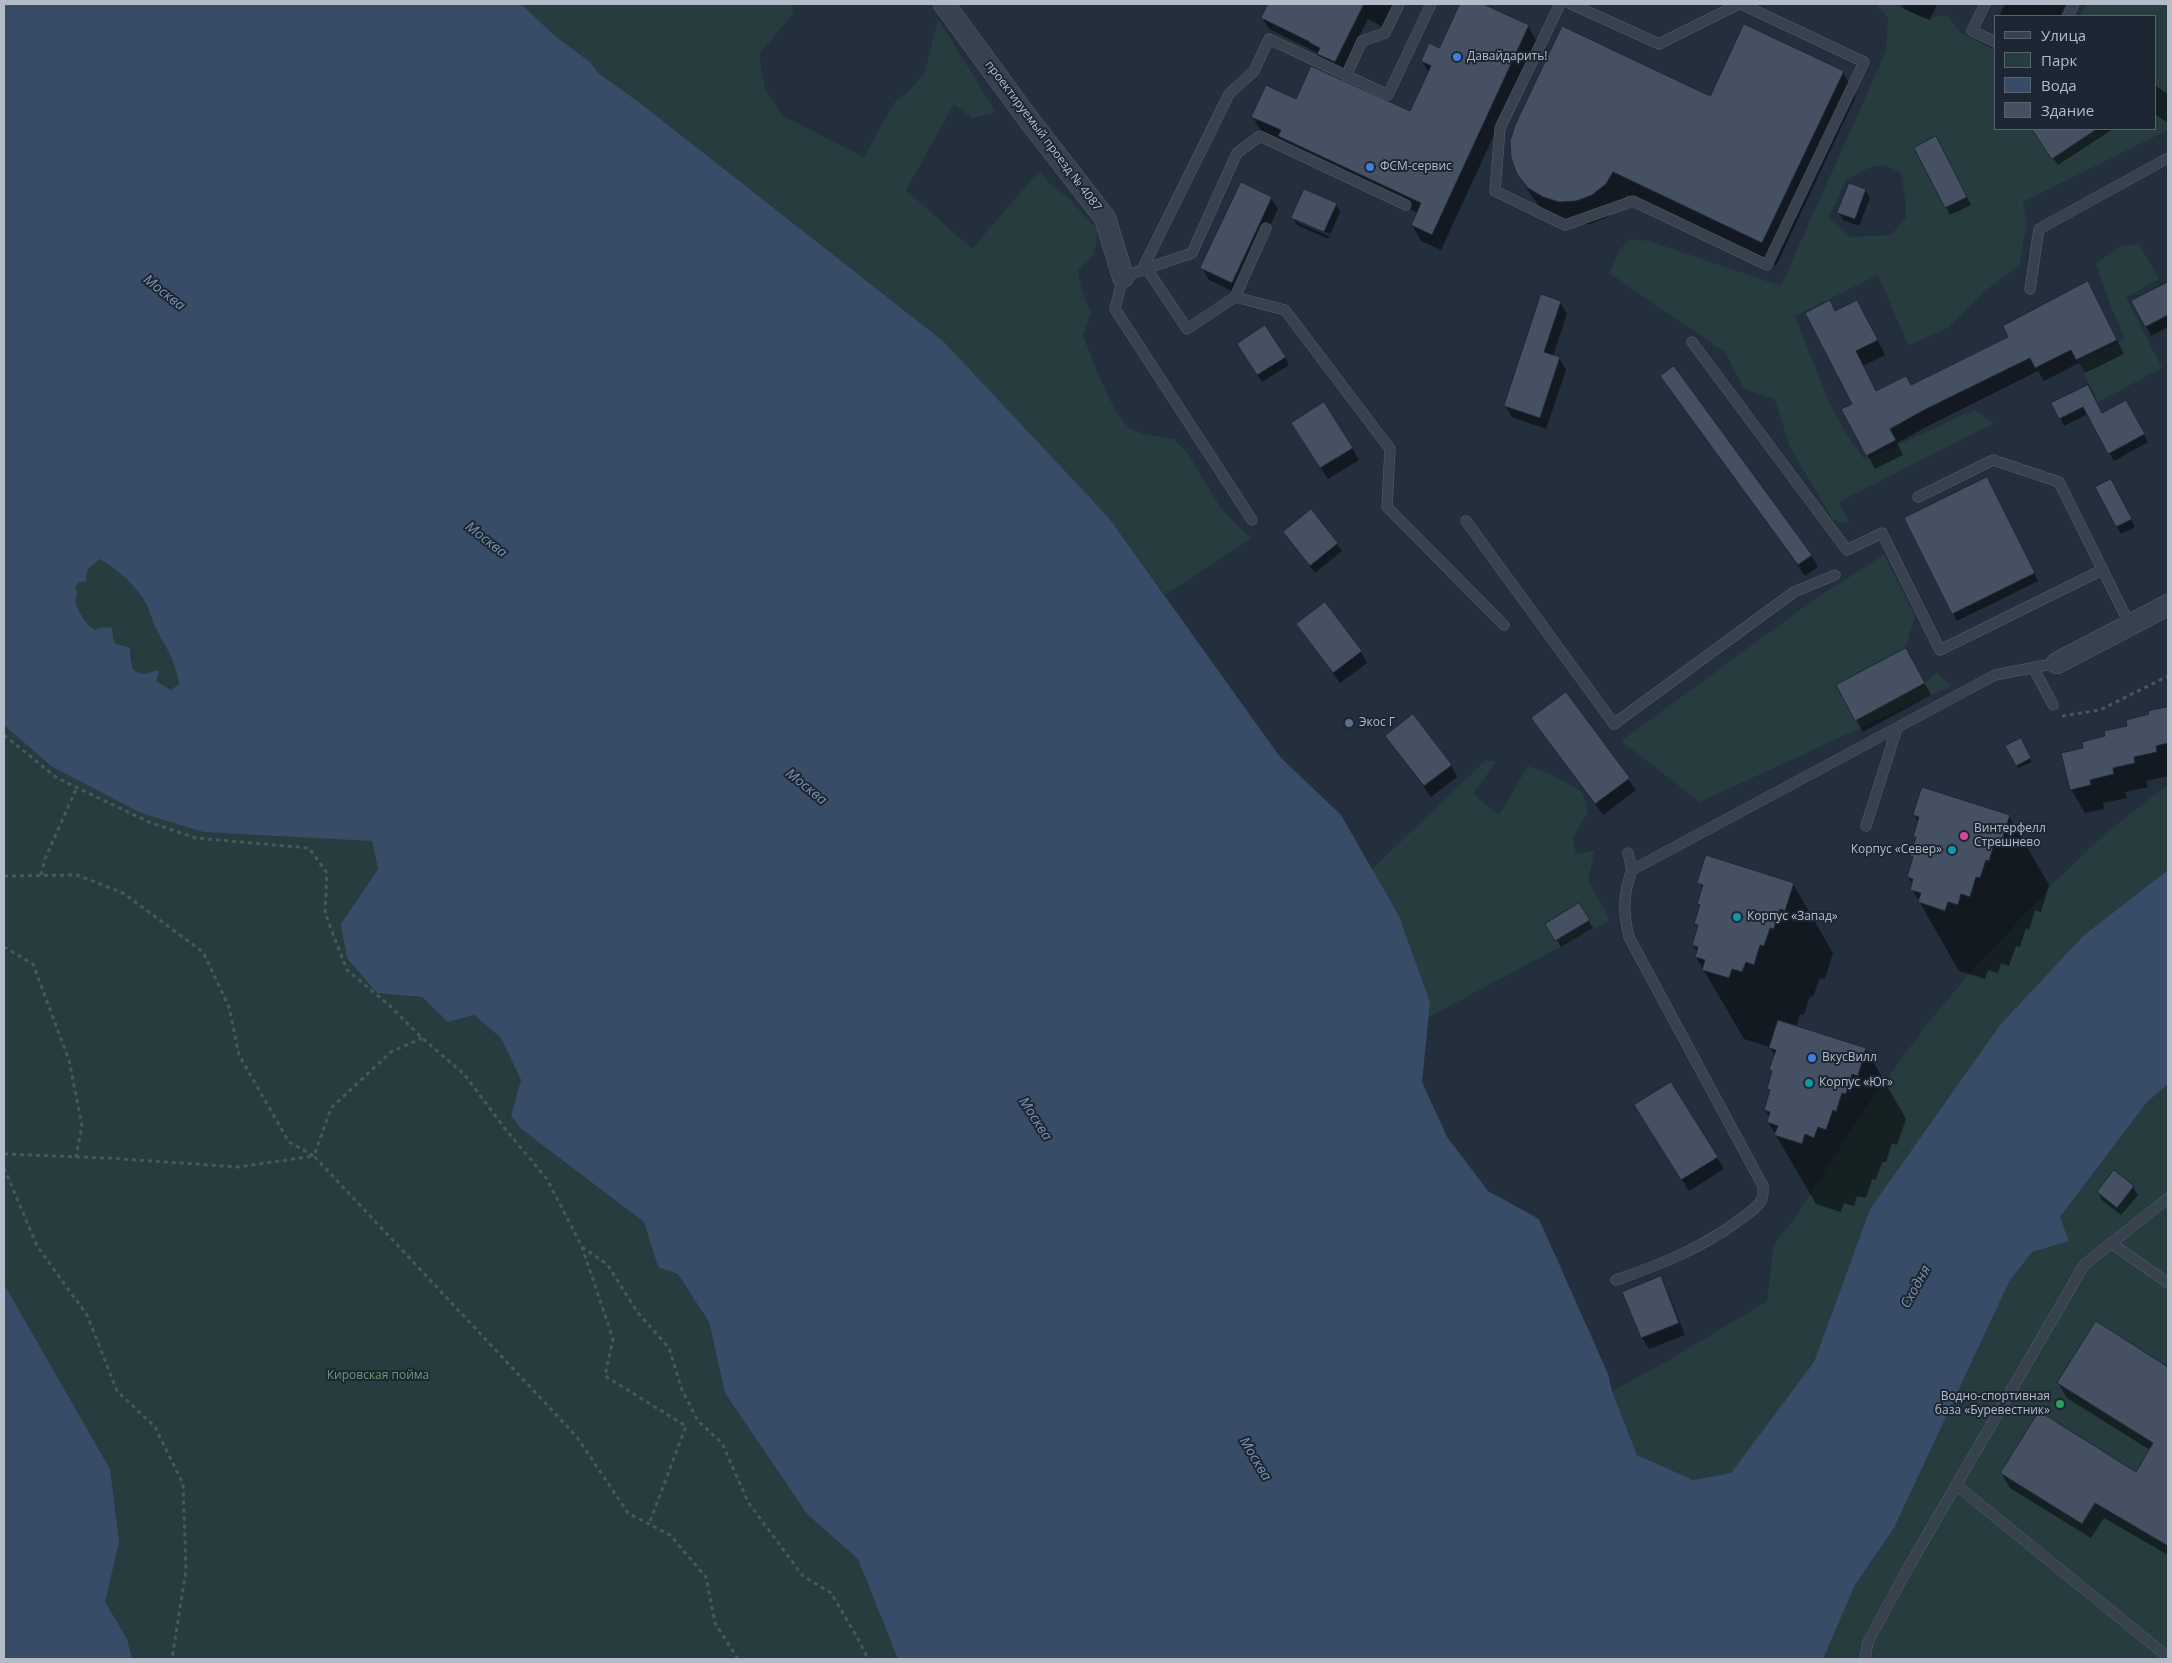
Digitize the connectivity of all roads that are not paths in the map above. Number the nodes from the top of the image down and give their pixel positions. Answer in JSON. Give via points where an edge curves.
{"nodes":[{"id":1,"x":944,"y":4,"type":"edge"},
{"id":2,"x":1399,"y":4,"type":"edge"},
{"id":3,"x":1431,"y":4,"type":"edge"},
{"id":4,"x":1560,"y":4,"type":"edge"},
{"id":5,"x":1571,"y":4,"type":"edge"},
{"id":6,"x":1740,"y":4,"type":"edge"},
{"id":7,"x":1985,"y":4,"type":"edge"},
{"id":8,"x":1994,"y":41,"type":"edge"},
{"id":9,"x":1346,"y":76,"type":"junction"},
{"id":10,"x":2168,"y":158,"type":"edge"},
{"id":11,"x":1406,"y":205,"type":"dead end"},
{"id":12,"x":1266,"y":228,"type":"dead end"},
{"id":13,"x":1137,"y":272,"type":"junction"},
{"id":14,"x":2030,"y":289,"type":"dead end"},
{"id":15,"x":1235,"y":298,"type":"junction"},
{"id":16,"x":1692,"y":342,"type":"dead end"},
{"id":17,"x":1918,"y":497,"type":"dead end"},
{"id":18,"x":1252,"y":520,"type":"dead end"},
{"id":19,"x":1466,"y":521,"type":"dead end"},
{"id":20,"x":2102,"y":570,"type":"junction"},
{"id":21,"x":1835,"y":576,"type":"dead end"},
{"id":22,"x":2168,"y":605,"type":"edge"},
{"id":23,"x":1504,"y":625,"type":"dead end"},
{"id":24,"x":2130,"y":625,"type":"junction"},
{"id":25,"x":2057,"y":663,"type":"joint"},
{"id":26,"x":2033,"y":667,"type":"junction"},
{"id":27,"x":2053,"y":705,"type":"road end"},
{"id":28,"x":1897,"y":728,"type":"junction"},
{"id":29,"x":1866,"y":826,"type":"dead end"},
{"id":30,"x":1628,"y":853,"type":"dead end"},
{"id":31,"x":1632,"y":870,"type":"junction"},
{"id":32,"x":2168,"y":1198,"type":"edge"},
{"id":33,"x":2110,"y":1243,"type":"junction"},
{"id":34,"x":1616,"y":1280,"type":"dead end"},
{"id":35,"x":2168,"y":1283,"type":"edge"},
{"id":36,"x":1956,"y":1485,"type":"junction"},
{"id":37,"x":2168,"y":1657,"type":"edge"},
{"id":38,"x":1865,"y":1659,"type":"edge"}],
"edges":[{"from":1,"to":13,"type":"street","name":"проектируемый проезд № 4087","via":[[1105,218]]},
{"from":2,"to":9,"type":"lane","via":[[1385,33],[1362,41]]},
{"from":3,"to":9,"type":"lane","via":[[1388,95]]},
{"from":4,"to":6,"type":"lane","via":[[1500,128],[1495,191],[1566,225],[1633,202],[1767,266],[1864,62]]},
{"from":5,"to":6,"type":"lane","via":[[1658,44]]},
{"from":7,"to":8,"type":"lane","via":[[1972,30]]},
{"from":9,"to":13,"type":"lane","via":[[1269,39],[1254,71],[1229,94]]},
{"from":10,"to":14,"type":"lane","via":[[2039,229]]},
{"from":11,"to":13,"type":"lane","via":[[1260,136],[1237,153],[1192,253]]},
{"from":12,"to":15,"type":"lane"},
{"from":13,"to":15,"type":"lane","via":[[1187,329]]},
{"from":13,"to":18,"type":"lane","via":[[1115,309]]},
{"from":15,"to":23,"type":"lane","via":[[1285,310],[1390,449],[1387,508]]},
{"from":16,"to":20,"type":"lane","via":[[1848,550],[1882,533],[1940,650]]},
{"from":17,"to":20,"type":"lane","via":[[1993,460],[2059,482]]},
{"from":19,"to":21,"type":"lane","via":[[1614,724],[1794,592]]},
{"from":20,"to":24,"type":"lane"},
{"from":22,"to":24,"type":"street"},
{"from":24,"to":25,"type":"street"},
{"from":25,"to":26,"type":"lane"},
{"from":26,"to":27,"type":"lane"},
{"from":26,"to":28,"type":"lane","via":[[1995,675]]},
{"from":28,"to":29,"type":"lane"},
{"from":28,"to":31,"type":"lane"},
{"from":30,"to":31,"type":"lane"},
{"from":31,"to":34,"type":"lane","via":[[1624,899],[1629,937],[1764,1193],[1753,1210],[1699,1246],[1669,1261]]},
{"from":32,"to":33,"type":"lane"},
{"from":33,"to":35,"type":"lane"},
{"from":33,"to":36,"type":"lane","via":[[2084,1265]]},
{"from":36,"to":37,"type":"lane"},
{"from":36,"to":38,"type":"lane","via":[[1868,1642]]}]}
